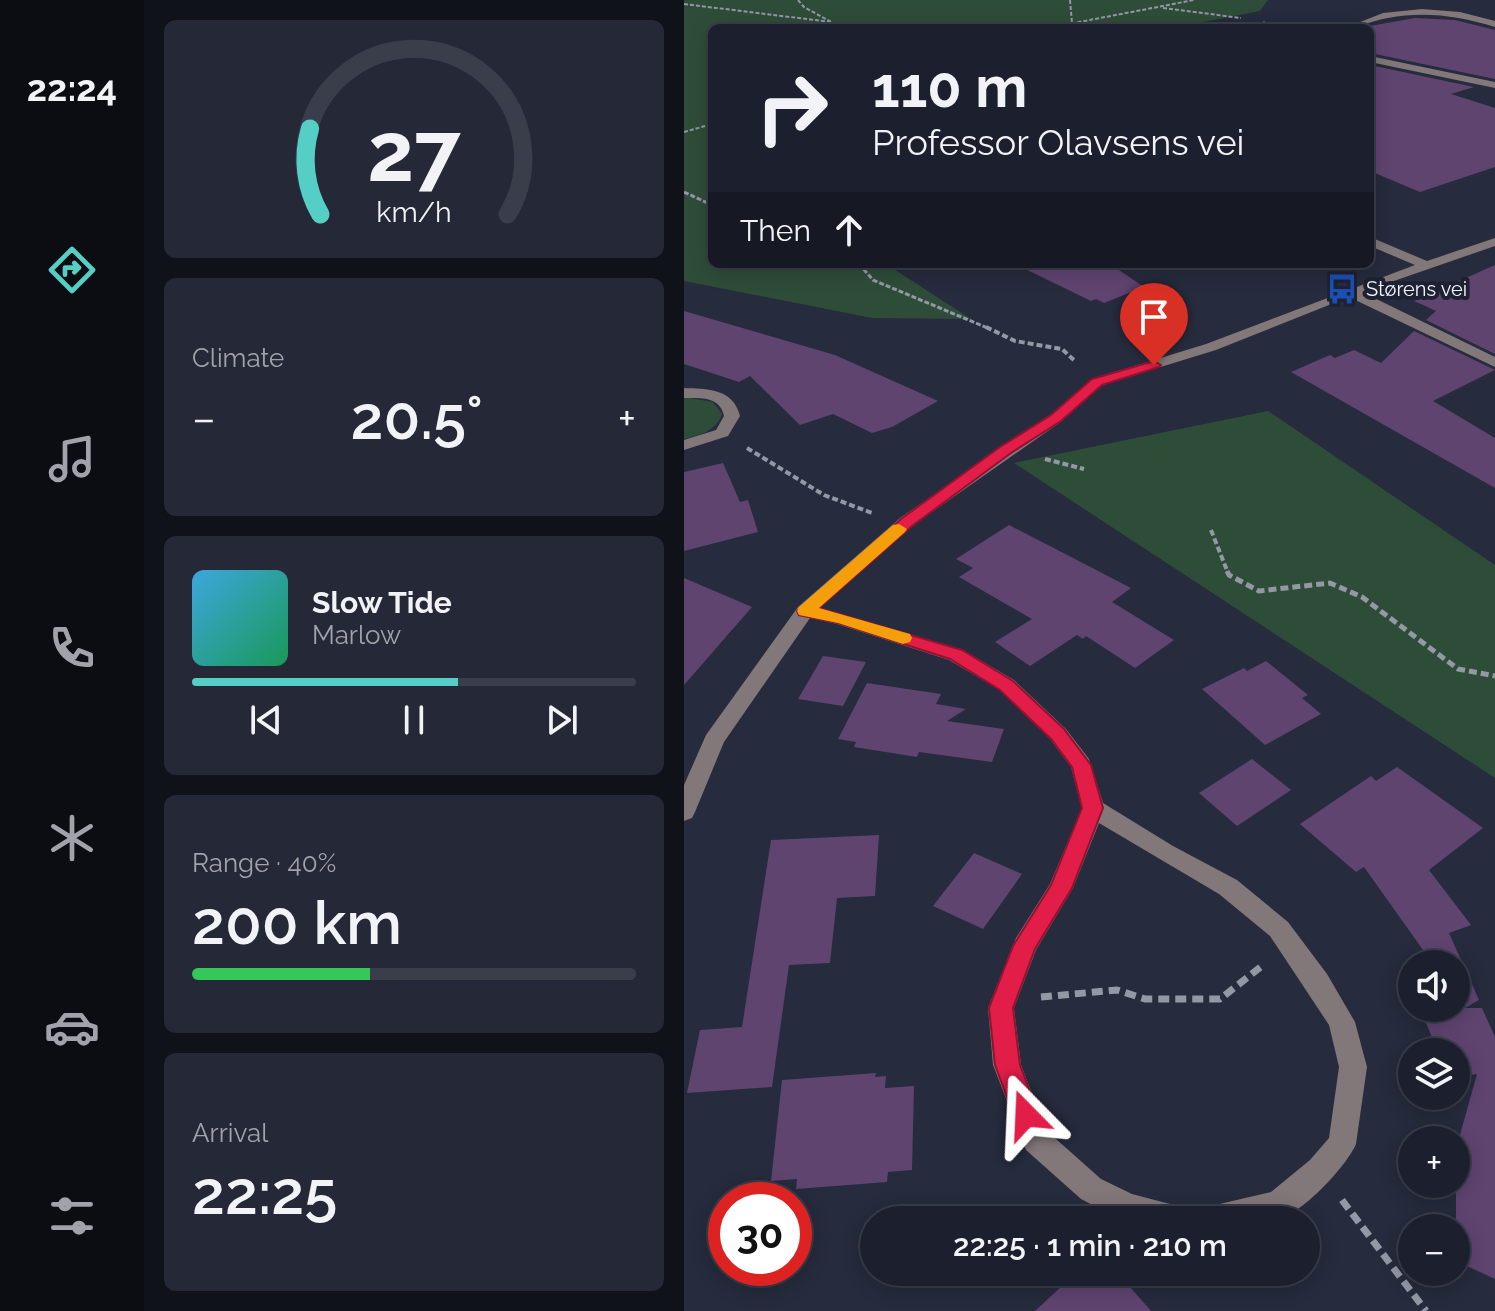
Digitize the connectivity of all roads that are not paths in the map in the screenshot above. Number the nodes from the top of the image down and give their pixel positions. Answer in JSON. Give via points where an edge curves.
{"nodes":[{"id":1,"x":1495,"y":15,"type":"edge"},
{"id":2,"x":1483,"y":20,"type":"junction"},
{"id":3,"x":1360,"y":24,"type":"edge"},
{"id":4,"x":1495,"y":24,"type":"edge"},
{"id":5,"x":1374,"y":60,"type":"edge"},
{"id":6,"x":1495,"y":85,"type":"edge"},
{"id":7,"x":1495,"y":242,"type":"edge"},
{"id":8,"x":1374,"y":243,"type":"edge"},
{"id":9,"x":1427,"y":266,"type":"junction"},
{"id":10,"x":1350,"y":292,"type":"junction"},
{"id":11,"x":1495,"y":363,"type":"edge"},
{"id":12,"x":684,"y":393,"type":"edge"},
{"id":13,"x":684,"y":445,"type":"edge"},
{"id":14,"x":805,"y":611,"type":"junction"},
{"id":15,"x":1093,"y":808,"type":"junction"},
{"id":16,"x":684,"y":812,"type":"edge"},
{"id":17,"x":1124,"y":1206,"type":"edge"},
{"id":18,"x":1274,"y":1206,"type":"edge"}],
"edges":[{"from":1,"to":2,"type":"street"},
{"from":2,"to":3,"type":"street","via":[[1410,13]]},
{"from":2,"to":4,"type":"street"},
{"from":5,"to":6,"type":"street"},
{"from":7,"to":9,"type":"street"},
{"from":8,"to":9,"type":"street"},
{"from":9,"to":10,"type":"street"},
{"from":10,"to":11,"type":"street"},
{"from":10,"to":14,"type":"street","via":[[1211,347],[1097,382],[1056,418],[906,522]]},
{"from":12,"to":13,"type":"street","via":[[714,394],[730,407],[732,416],[722,433]]},
{"from":14,"to":15,"type":"street","via":[[956,655],[1007,685],[1058,734],[1081,765]]},
{"from":14,"to":16,"type":"street","via":[[714,740]]},
{"from":15,"to":17,"type":"street","via":[[1061,888],[1025,946],[1001,1008],[1007,1065],[1036,1140],[1091,1189]]},
{"from":15,"to":18,"type":"street","via":[[1228,887],[1279,929],[1342,1022],[1353,1067],[1342,1144],[1320,1170]]}]}
